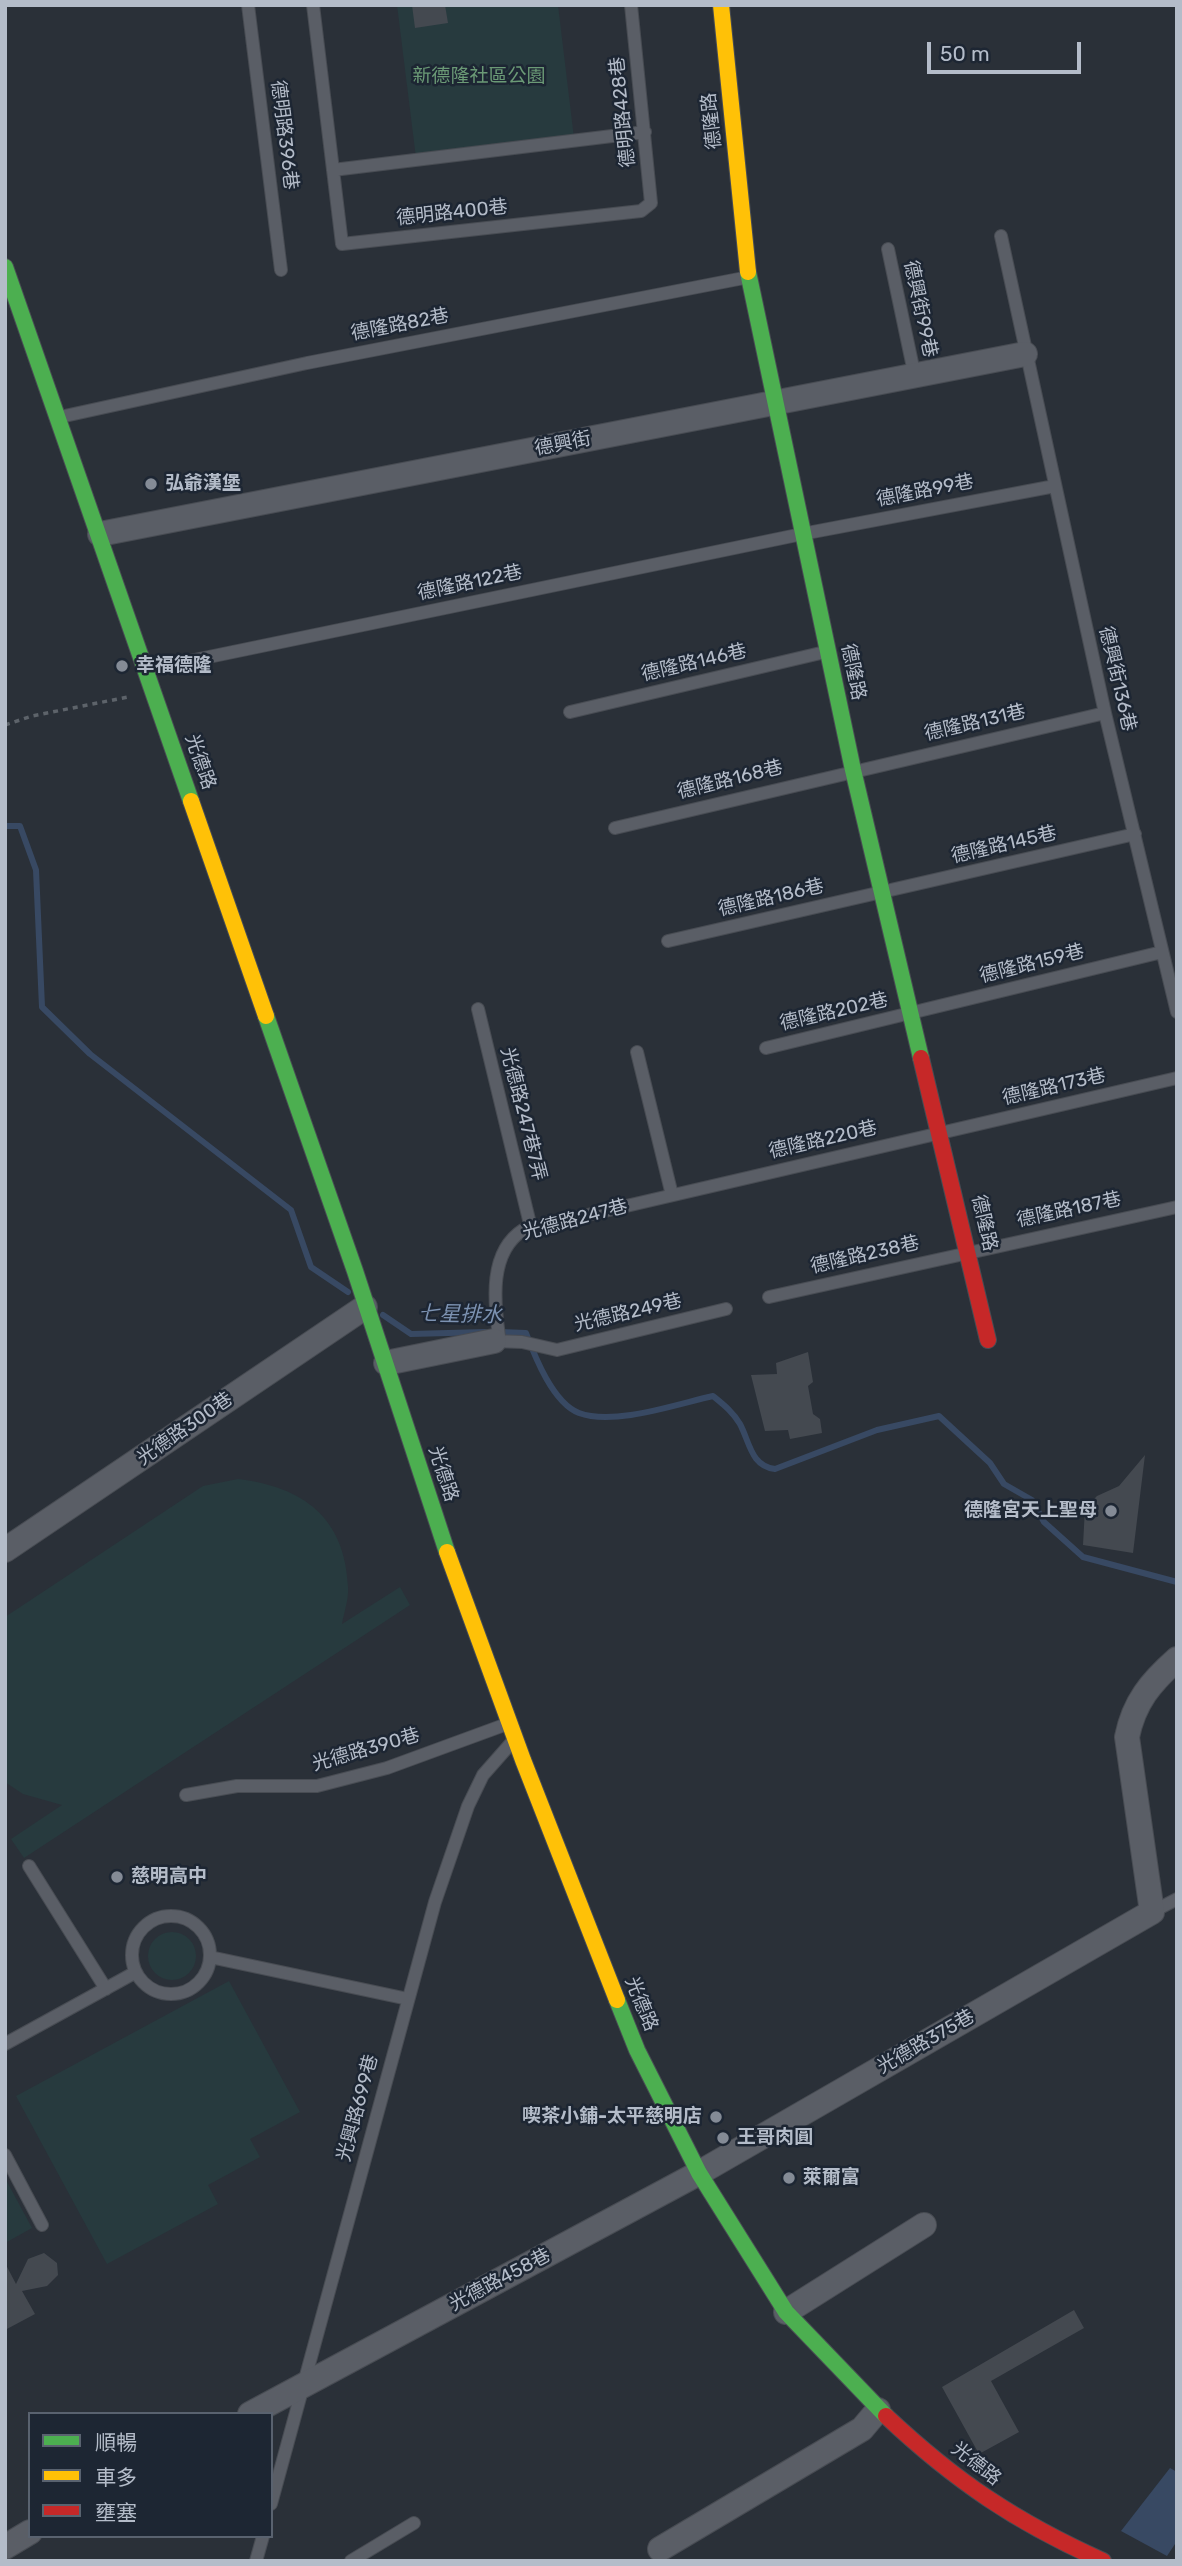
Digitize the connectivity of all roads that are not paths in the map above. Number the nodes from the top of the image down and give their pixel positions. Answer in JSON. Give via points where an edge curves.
{"nodes":[{"id":1,"x":248,"y":5,"type":"edge"},
{"id":2,"x":313,"y":5,"type":"edge"},
{"id":3,"x":631,"y":5,"type":"edge"},
{"id":4,"x":721,"y":5,"type":"edge"},
{"id":5,"x":645,"y":132,"type":"junction"},
{"id":6,"x":333,"y":170,"type":"junction"},
{"id":7,"x":640,"y":211,"type":"joint"},
{"id":8,"x":1001,"y":236,"type":"dead end"},
{"id":9,"x":888,"y":249,"type":"dead end"},
{"id":10,"x":5,"y":267,"type":"edge"},
{"id":11,"x":281,"y":270,"type":"dead end"},
{"id":12,"x":749,"y":277,"type":"junction"},
{"id":13,"x":1025,"y":354,"type":"junction"},
{"id":14,"x":915,"y":377,"type":"junction"},
{"id":15,"x":774,"y":402,"type":"junction"},
{"id":16,"x":59,"y":418,"type":"junction"},
{"id":17,"x":1055,"y":486,"type":"junction"},
{"id":18,"x":100,"y":534,"type":"junction"},
{"id":19,"x":802,"y":534,"type":"junction"},
{"id":20,"x":827,"y":651,"type":"junction"},
{"id":21,"x":146,"y":670,"type":"junction"},
{"id":22,"x":570,"y":712,"type":"dead end"},
{"id":23,"x":1105,"y":713,"type":"junction"},
{"id":24,"x":853,"y":771,"type":"junction"},
{"id":25,"x":615,"y":828,"type":"dead end"},
{"id":26,"x":1135,"y":834,"type":"junction"},
{"id":27,"x":883,"y":892,"type":"junction"},
{"id":28,"x":668,"y":941,"type":"dead end"},
{"id":29,"x":1162,"y":952,"type":"junction"},
{"id":30,"x":478,"y":1009,"type":"dead end"},
{"id":31,"x":1177,"y":1012,"type":"edge"},
{"id":32,"x":912,"y":1013,"type":"junction"},
{"id":33,"x":766,"y":1048,"type":"dead end"},
{"id":34,"x":637,"y":1052,"type":"dead end"},
{"id":35,"x":1177,"y":1078,"type":"edge"},
{"id":36,"x":940,"y":1133,"type":"junction"},
{"id":37,"x":715,"y":1185,"type":"joint"},
{"id":38,"x":672,"y":1195,"type":"junction"},
{"id":39,"x":1177,"y":1207,"type":"edge"},
{"id":40,"x":531,"y":1228,"type":"junction"},
{"id":41,"x":969,"y":1251,"type":"junction"},
{"id":42,"x":769,"y":1297,"type":"dead end"},
{"id":43,"x":365,"y":1307,"type":"junction"},
{"id":44,"x":726,"y":1310,"type":"dead end"},
{"id":45,"x":496,"y":1327,"type":"junction"},
{"id":46,"x":988,"y":1340,"type":"dead end"},
{"id":47,"x":386,"y":1363,"type":"junction"},
{"id":48,"x":5,"y":1550,"type":"edge"},
{"id":49,"x":1177,"y":1659,"type":"edge"},
{"id":50,"x":510,"y":1723,"type":"junction"},
{"id":51,"x":515,"y":1739,"type":"junction"},
{"id":52,"x":186,"y":1795,"type":"dead end"},
{"id":53,"x":29,"y":1866,"type":"dead end"},
{"id":54,"x":1177,"y":1899,"type":"edge"},
{"id":55,"x":1152,"y":1912,"type":"junction"},
{"id":56,"x":210,"y":1957,"type":"junction"},
{"id":57,"x":135,"y":1972,"type":"junction"},
{"id":58,"x":106,"y":1989,"type":"junction"},
{"id":59,"x":408,"y":1999,"type":"junction"},
{"id":60,"x":5,"y":2044,"type":"edge"},
{"id":61,"x":5,"y":2155,"type":"edge"},
{"id":62,"x":699,"y":2173,"type":"junction"},
{"id":63,"x":42,"y":2225,"type":"dead end"},
{"id":64,"x":924,"y":2225,"type":"dead end"},
{"id":65,"x":786,"y":2312,"type":"junction"},
{"id":66,"x":302,"y":2387,"type":"junction"},
{"id":67,"x":878,"y":2410,"type":"junction"},
{"id":68,"x":254,"y":2412,"type":"edge"},
{"id":69,"x":273,"y":2496,"type":"edge"},
{"id":70,"x":414,"y":2523,"type":"dead end"},
{"id":71,"x":28,"y":2533,"type":"edge"},
{"id":72,"x":262,"y":2538,"type":"edge"},
{"id":73,"x":5,"y":2547,"type":"edge"},
{"id":74,"x":660,"y":2549,"type":"dead end"},
{"id":75,"x":256,"y":2561,"type":"edge"},
{"id":76,"x":351,"y":2561,"type":"edge"},
{"id":77,"x":1103,"y":2561,"type":"edge"}],
"edges":[{"from":1,"to":11,"type":"lane","name":"德明路396巷"},
{"from":2,"to":6,"type":"lane","name":"德明路400巷"},
{"from":3,"to":5,"type":"lane","name":"德明路428巷"},
{"from":4,"to":12,"type":"street","name":"德隆路"},
{"from":5,"to":6,"type":"lane"},
{"from":5,"to":7,"type":"lane","name":"德明路428巷","via":[[650,203]]},
{"from":6,"to":7,"type":"lane","name":"德明路400巷","via":[[342,244]]},
{"from":8,"to":13,"type":"lane","name":"德興街136巷"},
{"from":9,"to":14,"type":"lane","name":"德興街99巷"},
{"from":10,"to":16,"type":"street","name":"光德路"},
{"from":12,"to":15,"type":"street","name":"德隆路"},
{"from":12,"to":16,"type":"lane","name":"德隆路82巷","via":[[307,363]]},
{"from":13,"to":14,"type":"street","name":"德興街"},
{"from":13,"to":17,"type":"lane","name":"德興街136巷"},
{"from":14,"to":15,"type":"street","name":"德興街"},
{"from":15,"to":18,"type":"street","name":"德興街"},
{"from":15,"to":19,"type":"street","name":"德隆路"},
{"from":16,"to":18,"type":"street","name":"光德路"},
{"from":17,"to":19,"type":"lane","name":"德隆路99巷"},
{"from":17,"to":23,"type":"lane","name":"德興街136巷"},
{"from":18,"to":21,"type":"street","name":"光德路"},
{"from":19,"to":20,"type":"street","name":"德隆路"},
{"from":19,"to":21,"type":"lane","name":"德隆路122巷"},
{"from":20,"to":22,"type":"lane","name":"德隆路146巷"},
{"from":20,"to":24,"type":"street","name":"德隆路"},
{"from":21,"to":43,"type":"street","name":"光德路"},
{"from":23,"to":24,"type":"lane","name":"德隆路131巷"},
{"from":23,"to":26,"type":"lane","name":"德興街136巷"},
{"from":24,"to":25,"type":"lane","name":"德隆路168巷"},
{"from":24,"to":27,"type":"street","name":"德隆路"},
{"from":26,"to":27,"type":"lane","name":"德隆路145巷"},
{"from":26,"to":29,"type":"lane","name":"德興街136巷"},
{"from":27,"to":28,"type":"lane","name":"德隆路186巷"},
{"from":27,"to":32,"type":"street","name":"德隆路"},
{"from":29,"to":31,"type":"lane","name":"德興街136巷"},
{"from":29,"to":32,"type":"lane","name":"德隆路159巷"},
{"from":30,"to":40,"type":"lane","name":"光德路247巷7弄"},
{"from":32,"to":33,"type":"lane","name":"德隆路202巷"},
{"from":32,"to":36,"type":"street","name":"德隆路"},
{"from":34,"to":38,"type":"lane"},
{"from":35,"to":36,"type":"lane","name":"德隆路173巷"},
{"from":36,"to":37,"type":"lane","name":"德隆路220巷"},
{"from":36,"to":41,"type":"street","name":"德隆路"},
{"from":37,"to":38,"type":"lane","name":"光德路247巷"},
{"from":38,"to":40,"type":"lane","name":"光德路247巷"},
{"from":39,"to":41,"type":"lane","name":"德隆路187巷"},
{"from":40,"to":45,"type":"lane","name":"光德路247巷","via":[[516,1234],[497,1268]]},
{"from":41,"to":42,"type":"lane","name":"德隆路238巷"},
{"from":41,"to":46,"type":"street","name":"德隆路"},
{"from":43,"to":47,"type":"street","name":"光德路"},
{"from":43,"to":48,"type":"street","name":"光德路300巷"},
{"from":44,"to":45,"type":"lane","name":"光德路249巷","via":[[557,1350],[522,1342]]},
{"from":45,"to":47,"type":"street"},
{"from":47,"to":50,"type":"street","name":"光德路","via":[[430,1505]]},
{"from":49,"to":55,"type":"street","via":[[1143,1692],[1127,1737]]},
{"from":50,"to":51,"type":"street","name":"光德路"},
{"from":50,"to":52,"type":"lane","name":"光德路390巷","via":[[387,1768],[317,1786],[237,1786]]},
{"from":51,"to":59,"type":"lane","name":"光興路699巷","via":[[482,1775],[468,1806]]},
{"from":51,"to":62,"type":"street","name":"光德路","via":[[637,2050]]},
{"from":53,"to":58,"type":"lane"},
{"from":54,"to":55,"type":"lane","name":"光德路375巷"},
{"from":55,"to":62,"type":"street","name":"光德路375巷"},
{"from":56,"to":57,"type":"lane","via":[[200,1982],[177,1994],[153,1990]]},
{"from":56,"to":57,"type":"lane","via":[[202,1932],[193,1923],[169,1916],[156,1919],[137,1935],[132,1960]]},
{"from":56,"to":59,"type":"lane"},
{"from":57,"to":58,"type":"lane"},
{"from":58,"to":60,"type":"lane"},
{"from":59,"to":66,"type":"lane","name":"光興路699巷"},
{"from":61,"to":63,"type":"lane"},
{"from":62,"to":65,"type":"street","name":"光德路"},
{"from":62,"to":66,"type":"street","name":"光德路458巷"},
{"from":64,"to":65,"type":"street"},
{"from":65,"to":67,"type":"street","name":"光德路"},
{"from":66,"to":68,"type":"street","name":"光德路458巷"},
{"from":66,"to":69,"type":"lane","name":"光興路699巷"},
{"from":67,"to":74,"type":"street","via":[[862,2429]]},
{"from":67,"to":77,"type":"street","name":"光德路","via":[[982,2496],[1018,2520]]},
{"from":70,"to":76,"type":"lane"},
{"from":71,"to":73,"type":"street"},
{"from":72,"to":75,"type":"lane"}]}
